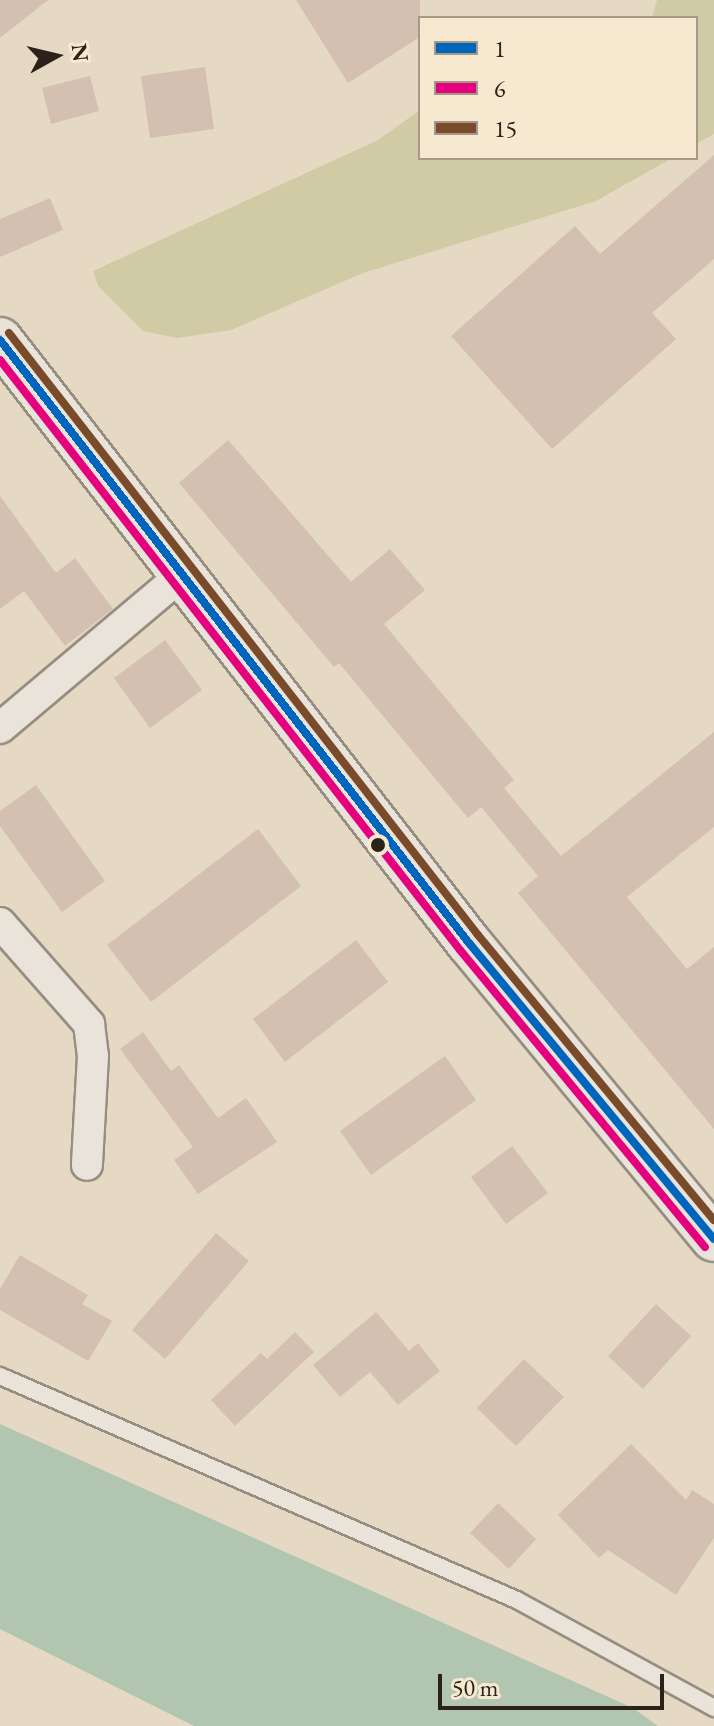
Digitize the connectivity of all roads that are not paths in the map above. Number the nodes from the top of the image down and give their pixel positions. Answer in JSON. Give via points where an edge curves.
{"nodes":[{"id":1,"x":3,"y":350,"type":"edge"},
{"id":2,"x":185,"y":572,"type":"junction"},
{"id":3,"x":0,"y":728,"type":"edge"},
{"id":4,"x":0,"y":923,"type":"edge"},
{"id":5,"x":87,"y":1165,"type":"dead end"},
{"id":6,"x":714,"y":1239,"type":"edge"},
{"id":7,"x":0,"y":1376,"type":"edge"},
{"id":8,"x":714,"y":1708,"type":"edge"}],
"edges":[{"from":1,"to":2,"type":"main road"},
{"from":2,"to":3,"type":"street"},
{"from":2,"to":6,"type":"main road","via":[[469,943]]},
{"from":4,"to":5,"type":"street","via":[[89,1024],[93,1056]]},
{"from":7,"to":8,"type":"lane","via":[[517,1600]]}]}
